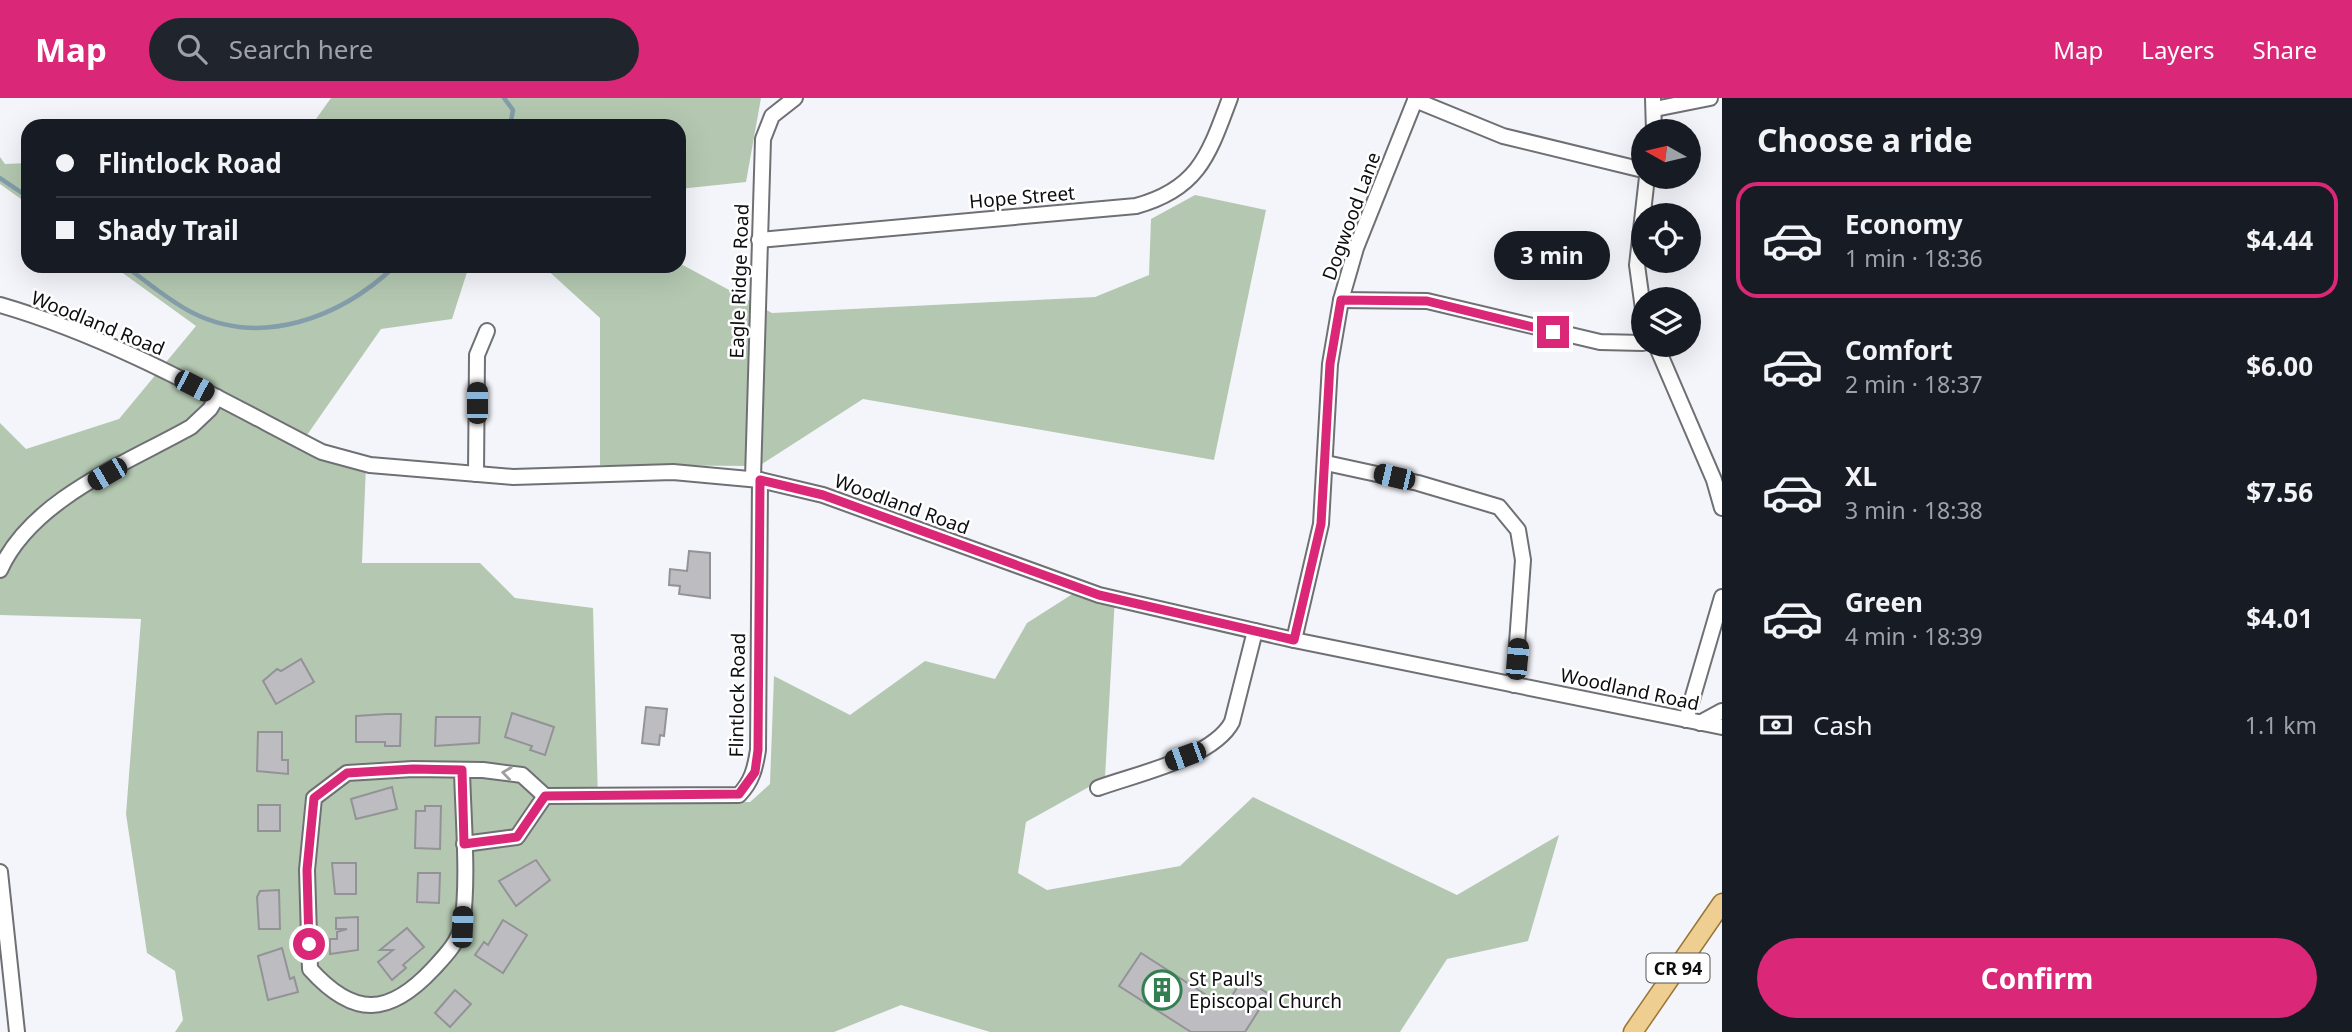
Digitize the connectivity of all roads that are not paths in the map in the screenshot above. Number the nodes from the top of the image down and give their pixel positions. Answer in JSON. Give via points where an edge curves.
{"nodes":[{"id":1,"x":795,"y":98,"type":"edge"},
{"id":2,"x":1230,"y":98,"type":"edge"},
{"id":3,"x":1710,"y":98,"type":"edge"},
{"id":4,"x":1415,"y":99,"type":"edge"},
{"id":5,"x":1654,"y":103,"type":"edge"},
{"id":6,"x":1631,"y":167,"type":"edge"},
{"id":7,"x":1646,"y":189,"type":"edge"},
{"id":8,"x":759,"y":240,"type":"junction"},
{"id":9,"x":1640,"y":287,"type":"edge"},
{"id":10,"x":1341,"y":300,"type":"junction"},
{"id":11,"x":0,"y":305,"type":"edge"},
{"id":12,"x":487,"y":331,"type":"dead end"},
{"id":13,"x":1631,"y":343,"type":"edge"},
{"id":14,"x":1661,"y":357,"type":"edge"},
{"id":15,"x":217,"y":397,"type":"junction"},
{"id":16,"x":1326,"y":463,"type":"junction"},
{"id":17,"x":476,"y":474,"type":"junction"},
{"id":18,"x":756,"y":479,"type":"junction"},
{"id":19,"x":1722,"y":508,"type":"edge"},
{"id":20,"x":0,"y":570,"type":"edge"},
{"id":21,"x":1722,"y":597,"type":"edge"},
{"id":22,"x":1255,"y":631,"type":"junction"},
{"id":23,"x":1294,"y":640,"type":"junction"},
{"id":24,"x":1514,"y":685,"type":"junction"},
{"id":25,"x":1722,"y":711,"type":"edge"},
{"id":26,"x":1693,"y":721,"type":"junction"},
{"id":27,"x":1722,"y":727,"type":"edge"},
{"id":28,"x":462,"y":770,"type":"junction"},
{"id":29,"x":1098,"y":788,"type":"dead end"},
{"id":30,"x":545,"y":796,"type":"junction"},
{"id":31,"x":464,"y":844,"type":"junction"},
{"id":32,"x":0,"y":872,"type":"edge"},
{"id":33,"x":1722,"y":903,"type":"edge"},
{"id":34,"x":17,"y":1032,"type":"edge"},
{"id":35,"x":1633,"y":1032,"type":"edge"}],
"edges":[{"from":1,"to":8,"type":"street","name":"Eagle Ridge Road","via":[[772,116],[763,139]]},
{"from":2,"to":8,"type":"street","name":"Hope Street","via":[[1200,168],[1155,201]]},
{"from":3,"to":5,"type":"street"},
{"from":4,"to":6,"type":"street","via":[[1503,136]]},
{"from":4,"to":10,"type":"street","name":"Dogwood Lane","via":[[1356,248]]},
{"from":7,"to":9,"type":"street","via":[[1637,265]]},
{"from":8,"to":18,"type":"street","name":"Eagle Ridge Road"},
{"from":10,"to":13,"type":"street","via":[[1427,301],[1600,342]]},
{"from":10,"to":16,"type":"street","name":"Dogwood Lane","via":[[1330,364]]},
{"from":11,"to":15,"type":"street","name":"Woodland Road","via":[[86,334]]},
{"from":12,"to":17,"type":"street","via":[[477,355]]},
{"from":14,"to":19,"type":"street"},
{"from":15,"to":17,"type":"street","name":"Woodland Road","via":[[346,460]]},
{"from":15,"to":20,"type":"street","via":[[191,427],[50,506],[19,536]]},
{"from":16,"to":23,"type":"street","name":"Dogwood Lane","via":[[1321,524]]},
{"from":16,"to":24,"type":"street","via":[[1419,483],[1499,508],[1512,519],[1522,540],[1523,560]]},
{"from":17,"to":18,"type":"street","name":"Woodland Road","via":[[673,472]]},
{"from":18,"to":22,"type":"street","name":"Woodland Road","via":[[823,495],[1099,595]]},
{"from":18,"to":30,"type":"street","name":"Flintlock Road","via":[[758,750],[748,785],[739,794]]},
{"from":21,"to":26,"type":"street"},
{"from":22,"to":23,"type":"street","name":"Woodland Road"},
{"from":22,"to":29,"type":"street","via":[[1226,733],[1207,748]]},
{"from":23,"to":24,"type":"street","name":"Woodland Road"},
{"from":24,"to":26,"type":"street","name":"Woodland Road"},
{"from":25,"to":26,"type":"street"},
{"from":26,"to":27,"type":"street","name":"Woodland Road"},
{"from":30,"to":28,"type":"street","one_way":true,"via":[[522,775]]},
{"from":28,"to":31,"type":"street"},
{"from":28,"to":31,"type":"street","via":[[347,773],[314,798],[307,870],[310,969],[323,984],[335,995],[378,1007],[415,988],[450,950],[462,927]]},
{"from":30,"to":31,"type":"street","via":[[517,837]]},
{"from":32,"to":34,"type":"street"},
{"from":33,"to":35,"type":"main road","number":"CR 94"}]}
